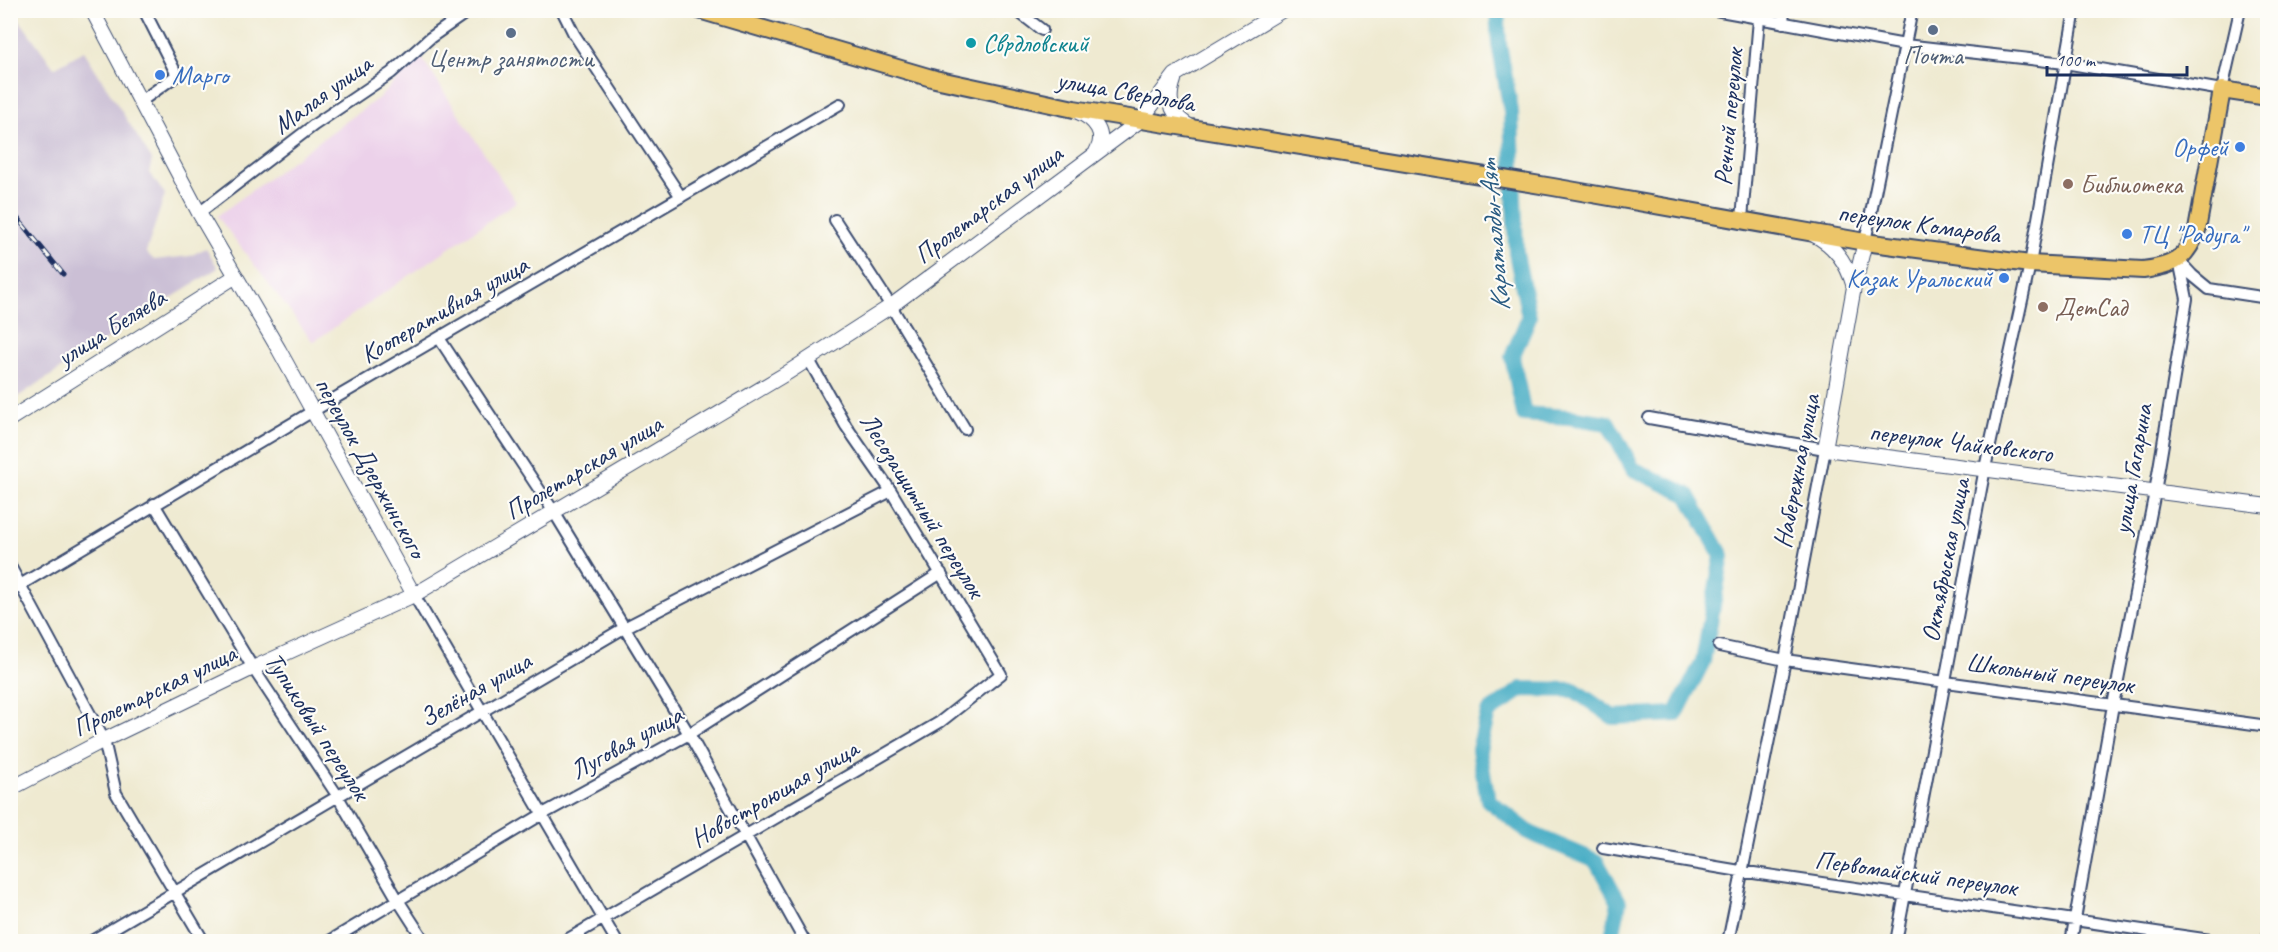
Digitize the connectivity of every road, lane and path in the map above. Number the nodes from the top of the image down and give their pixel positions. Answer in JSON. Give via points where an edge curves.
{"nodes":[{"id":1,"x":93,"y":10,"type":"edge"},
{"id":2,"x":144,"y":10,"type":"edge"},
{"id":3,"x":470,"y":10,"type":"edge"},
{"id":4,"x":562,"y":10,"type":"edge"},
{"id":5,"x":699,"y":10,"type":"edge"},
{"id":6,"x":1016,"y":10,"type":"edge"},
{"id":7,"x":1283,"y":10,"type":"edge"},
{"id":8,"x":1715,"y":10,"type":"edge"},
{"id":9,"x":1784,"y":10,"type":"edge"},
{"id":10,"x":1912,"y":10,"type":"edge"},
{"id":11,"x":2075,"y":10,"type":"edge"},
{"id":12,"x":2240,"y":10,"type":"edge"},
{"id":13,"x":1759,"y":19,"type":"junction"},
{"id":14,"x":1783,"y":23,"type":"junction"},
{"id":15,"x":1042,"y":30,"type":"dead end"},
{"id":16,"x":1905,"y":45,"type":"junction"},
{"id":17,"x":2065,"y":63,"type":"junction"},
{"id":18,"x":1175,"y":75,"type":"junction"},
{"id":19,"x":2222,"y":90,"type":"junction"},
{"id":20,"x":2268,"y":97,"type":"edge"},
{"id":21,"x":140,"y":102,"type":"junction"},
{"id":22,"x":840,"y":104,"type":"dead end"},
{"id":23,"x":1074,"y":109,"type":"junction"},
{"id":24,"x":1141,"y":120,"type":"junction"},
{"id":25,"x":1198,"y":130,"type":"junction"},
{"id":26,"x":1096,"y":153,"type":"junction"},
{"id":27,"x":1553,"y":187,"type":"joint"},
{"id":28,"x":681,"y":197,"type":"junction"},
{"id":29,"x":199,"y":213,"type":"junction"},
{"id":30,"x":1742,"y":219,"type":"junction"},
{"id":31,"x":835,"y":220,"type":"dead end"},
{"id":32,"x":1810,"y":233,"type":"junction"},
{"id":33,"x":1865,"y":242,"type":"junction"},
{"id":34,"x":2179,"y":260,"type":"junction"},
{"id":35,"x":2030,"y":264,"type":"junction"},
{"id":36,"x":236,"y":276,"type":"junction"},
{"id":37,"x":1854,"y":287,"type":"junction"},
{"id":38,"x":2268,"y":298,"type":"edge"},
{"id":39,"x":891,"y":306,"type":"junction"},
{"id":40,"x":440,"y":338,"type":"junction"},
{"id":41,"x":808,"y":360,"type":"junction"},
{"id":42,"x":313,"y":411,"type":"junction"},
{"id":43,"x":1649,"y":418,"type":"dead end"},
{"id":44,"x":10,"y":419,"type":"edge"},
{"id":45,"x":965,"y":429,"type":"dead end"},
{"id":46,"x":1825,"y":448,"type":"junction"},
{"id":47,"x":1985,"y":468,"type":"junction"},
{"id":48,"x":891,"y":490,"type":"junction"},
{"id":49,"x":2155,"y":492,"type":"junction"},
{"id":50,"x":154,"y":504,"type":"junction"},
{"id":51,"x":2268,"y":506,"type":"edge"},
{"id":52,"x":554,"y":512,"type":"junction"},
{"id":53,"x":10,"y":566,"type":"edge"},
{"id":54,"x":941,"y":573,"type":"junction"},
{"id":55,"x":21,"y":585,"type":"junction"},
{"id":56,"x":10,"y":591,"type":"edge"},
{"id":57,"x":414,"y":595,"type":"junction"},
{"id":58,"x":624,"y":628,"type":"junction"},
{"id":59,"x":1719,"y":646,"type":"dead end"},
{"id":60,"x":1785,"y":660,"type":"junction"},
{"id":61,"x":254,"y":668,"type":"junction"},
{"id":62,"x":1001,"y":674,"type":"joint"},
{"id":63,"x":1945,"y":682,"type":"junction"},
{"id":64,"x":2113,"y":705,"type":"junction"},
{"id":65,"x":481,"y":711,"type":"junction"},
{"id":66,"x":2268,"y":726,"type":"edge"},
{"id":67,"x":689,"y":734,"type":"junction"},
{"id":68,"x":105,"y":740,"type":"junction"},
{"id":69,"x":10,"y":789,"type":"edge"},
{"id":70,"x":338,"y":795,"type":"junction"},
{"id":71,"x":541,"y":815,"type":"junction"},
{"id":72,"x":747,"y":835,"type":"junction"},
{"id":73,"x":1603,"y":848,"type":"dead end"},
{"id":74,"x":1740,"y":871,"type":"junction"},
{"id":75,"x":174,"y":893,"type":"junction"},
{"id":76,"x":1905,"y":895,"type":"junction"},
{"id":77,"x":398,"y":900,"type":"junction"},
{"id":78,"x":604,"y":919,"type":"junction"},
{"id":79,"x":2074,"y":919,"type":"junction"},
{"id":80,"x":2268,"y":933,"type":"edge"},
{"id":81,"x":90,"y":942,"type":"edge"},
{"id":82,"x":204,"y":942,"type":"edge"},
{"id":83,"x":328,"y":942,"type":"edge"},
{"id":84,"x":425,"y":942,"type":"edge"},
{"id":85,"x":563,"y":942,"type":"edge"},
{"id":86,"x":617,"y":942,"type":"edge"},
{"id":87,"x":805,"y":942,"type":"edge"},
{"id":88,"x":1728,"y":942,"type":"edge"},
{"id":89,"x":1896,"y":942,"type":"edge"},
{"id":90,"x":2071,"y":942,"type":"edge"},
{"id":91,"x":2224,"y":942,"type":"edge"},
{"id":92,"x":2266,"y":942,"type":"edge"}],
"edges":[{"from":1,"to":21,"type":"street","name":"переулок Дзержинского"},
{"from":2,"to":21,"type":"street","via":[[177,75]]},
{"from":3,"to":29,"type":"street","name":"Малая улица","via":[[430,38],[391,73]]},
{"from":4,"to":28,"type":"street"},
{"from":5,"to":23,"type":"main road","name":"улица Свердлова","via":[[935,79]]},
{"from":6,"to":15,"type":"street"},
{"from":7,"to":18,"type":"street"},
{"from":8,"to":13,"type":"street"},
{"from":9,"to":14,"type":"street"},
{"from":10,"to":16,"type":"street","name":"Набережная улица"},
{"from":11,"to":17,"type":"street","name":"Октябрьская улица"},
{"from":12,"to":19,"type":"street"},
{"from":13,"to":14,"type":"street"},
{"from":13,"to":30,"type":"street","name":"Речной переулок"},
{"from":14,"to":16,"type":"street"},
{"from":16,"to":17,"type":"street"},
{"from":16,"to":33,"type":"street","name":"Набережная улица"},
{"from":17,"to":19,"type":"street"},
{"from":17,"to":35,"type":"street","name":"Октябрьская улица"},
{"from":18,"to":24,"type":"street","name":"Пролетарская улица"},
{"from":18,"to":25,"type":"street","via":[[1170,103],[1175,115]]},
{"from":19,"to":20,"type":"main road"},
{"from":19,"to":34,"type":"main road","via":[[2197,230],[2190,248]]},
{"from":21,"to":29,"type":"street","name":"переулок Дзержинского"},
{"from":22,"to":28,"type":"street","name":"Кооперативная улица"},
{"from":23,"to":24,"type":"main road","name":"улица Свердлова"},
{"from":23,"to":26,"type":"street","via":[[1089,116],[1097,126],[1101,145]]},
{"from":24,"to":25,"type":"main road","name":"улица Свердлова"},
{"from":24,"to":26,"type":"street","name":"Пролетарская улица"},
{"from":25,"to":27,"type":"main road","name":"улица Свердлова"},
{"from":26,"to":39,"type":"street","name":"Пролетарская улица"},
{"from":27,"to":30,"type":"main road","name":"переулок Комарова"},
{"from":28,"to":40,"type":"street","name":"Кооперативная улица"},
{"from":29,"to":36,"type":"street","name":"переулок Дзержинского"},
{"from":30,"to":32,"type":"main road","name":"переулок Комарова"},
{"from":31,"to":39,"type":"street"},
{"from":32,"to":33,"type":"main road","name":"переулок Комарова"},
{"from":32,"to":37,"type":"street","via":[[1839,254]]},
{"from":33,"to":35,"type":"main road","name":"переулок Комарова"},
{"from":33,"to":37,"type":"street","name":"Набережная улица"},
{"from":34,"to":35,"type":"main road","name":"переулок Комарова","via":[[2143,270]]},
{"from":34,"to":38,"type":"street","via":[[2209,289]]},
{"from":34,"to":49,"type":"street","name":"улица Гагарина","via":[[2187,299]]},
{"from":35,"to":47,"type":"street","name":"Октябрьская улица"},
{"from":36,"to":42,"type":"street","name":"переулок Дзержинского"},
{"from":36,"to":44,"type":"street","name":"улица Беляева"},
{"from":37,"to":46,"type":"street","name":"Набережная улица"},
{"from":39,"to":41,"type":"street","name":"Пролетарская улица"},
{"from":39,"to":45,"type":"street"},
{"from":40,"to":42,"type":"street","name":"Кооперативная улица"},
{"from":40,"to":52,"type":"street"},
{"from":41,"to":48,"type":"street","name":"Лесозащитный переулок","via":[[846,426]]},
{"from":41,"to":52,"type":"street","name":"Пролетарская улица"},
{"from":42,"to":50,"type":"street","name":"Кооперативная улица"},
{"from":42,"to":57,"type":"street","name":"переулок Дзержинского"},
{"from":43,"to":46,"type":"street","name":"переулок Чайковского"},
{"from":46,"to":47,"type":"street","name":"переулок Чайковского"},
{"from":46,"to":60,"type":"street","name":"Набережная улица"},
{"from":47,"to":49,"type":"street","name":"переулок Чайковского"},
{"from":47,"to":63,"type":"street","name":"Октябрьская улица"},
{"from":48,"to":54,"type":"street","name":"Лесозащитный переулок"},
{"from":48,"to":58,"type":"street","name":"Зелёная улица"},
{"from":49,"to":51,"type":"street","name":"переулок Чайковского"},
{"from":49,"to":64,"type":"street","name":"улица Гагарина"},
{"from":50,"to":55,"type":"street","name":"Кооперативная улица"},
{"from":50,"to":61,"type":"street","name":"Тупиковый переулок"},
{"from":52,"to":57,"type":"street","name":"Пролетарская улица"},
{"from":52,"to":58,"type":"street"},
{"from":53,"to":55,"type":"street"},
{"from":54,"to":62,"type":"street","name":"Лесозащитный переулок"},
{"from":54,"to":67,"type":"street","name":"Луговая улица"},
{"from":55,"to":56,"type":"street","name":"Кооперативная улица"},
{"from":55,"to":68,"type":"street"},
{"from":57,"to":61,"type":"street","name":"Пролетарская улица"},
{"from":57,"to":65,"type":"street","name":"переулок Дзержинского"},
{"from":58,"to":65,"type":"street","name":"Зелёная улица"},
{"from":58,"to":67,"type":"street"},
{"from":59,"to":60,"type":"street","name":"Школьный переулок"},
{"from":60,"to":63,"type":"street","name":"Школьный переулок"},
{"from":60,"to":74,"type":"street","name":"Набережная улица"},
{"from":61,"to":68,"type":"street","name":"Пролетарская улица"},
{"from":61,"to":70,"type":"street","name":"Тупиковый переулок"},
{"from":62,"to":72,"type":"street","name":"Новостроющая улица","via":[[940,722]]},
{"from":63,"to":64,"type":"street","name":"Школьный переулок"},
{"from":63,"to":76,"type":"street","name":"Октябрьская улица"},
{"from":64,"to":66,"type":"street","name":"Школьный переулок"},
{"from":64,"to":79,"type":"street","name":"улица Гагарина"},
{"from":65,"to":70,"type":"street","name":"Зелёная улица"},
{"from":65,"to":71,"type":"street","name":"переулок Дзержинского"},
{"from":67,"to":71,"type":"street","name":"Луговая улица"},
{"from":67,"to":72,"type":"street"},
{"from":68,"to":69,"type":"street","name":"Пролетарская улица"},
{"from":68,"to":75,"type":"street","via":[[116,793]]},
{"from":70,"to":75,"type":"street","name":"Зелёная улица"},
{"from":70,"to":77,"type":"street","name":"Тупиковый переулок"},
{"from":71,"to":77,"type":"street","name":"Луговая улица"},
{"from":71,"to":78,"type":"street","name":"переулок Дзержинского"},
{"from":72,"to":78,"type":"street","name":"Новостроющая улица"},
{"from":72,"to":87,"type":"street"},
{"from":73,"to":74,"type":"street","name":"Первомайский переулок"},
{"from":74,"to":76,"type":"street","name":"Первомайский переулок"},
{"from":74,"to":88,"type":"street","name":"Набережная улица"},
{"from":75,"to":81,"type":"street","name":"Зелёная улица"},
{"from":75,"to":82,"type":"street"},
{"from":76,"to":79,"type":"street","name":"Первомайский переулок"},
{"from":76,"to":89,"type":"street","name":"Октябрьская улица"},
{"from":77,"to":83,"type":"street","name":"Луговая улица"},
{"from":77,"to":84,"type":"street","name":"Тупиковый переулок"},
{"from":78,"to":85,"type":"street","name":"Новостроющая улица"},
{"from":78,"to":86,"type":"street","name":"переулок Дзержинского"},
{"from":79,"to":90,"type":"street","name":"улица Гагарина"},
{"from":79,"to":91,"type":"street","name":"Первомайский переулок"},
{"from":80,"to":92,"type":"street"}]}
